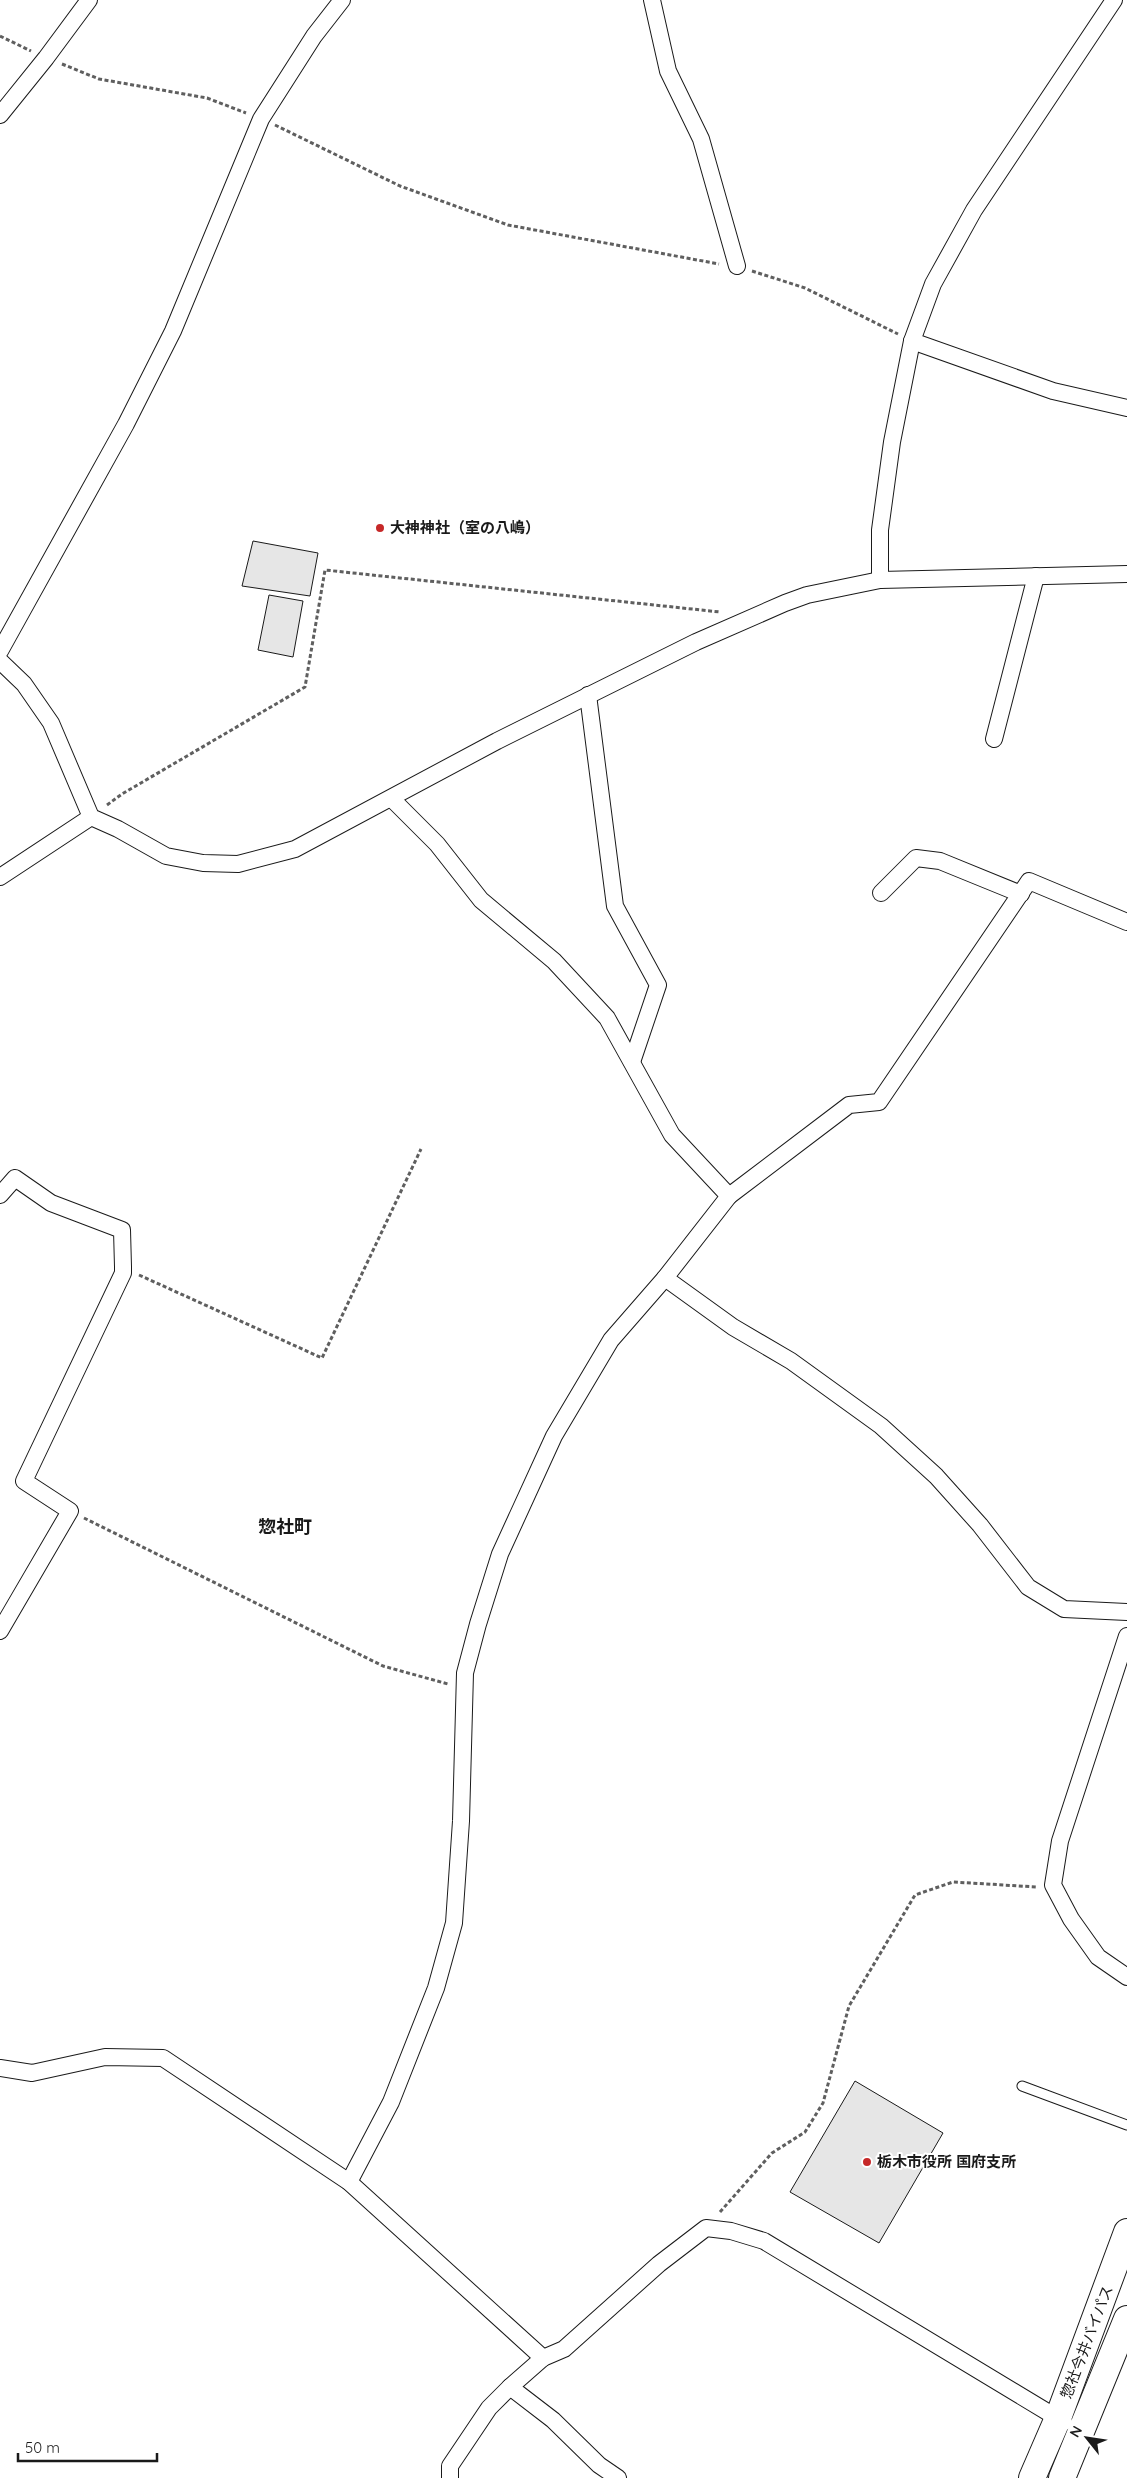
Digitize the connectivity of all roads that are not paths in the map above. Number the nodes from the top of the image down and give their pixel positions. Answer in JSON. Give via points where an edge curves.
{"nodes":[{"id":1,"x":89,"y":0,"type":"edge"},
{"id":2,"x":342,"y":0,"type":"edge"},
{"id":3,"x":652,"y":0,"type":"edge"},
{"id":4,"x":1114,"y":0,"type":"edge"},
{"id":5,"x":0,"y":114,"type":"edge"},
{"id":6,"x":737,"y":266,"type":"road end"},
{"id":7,"x":912,"y":341,"type":"junction"},
{"id":8,"x":1127,"y":408,"type":"edge"},
{"id":9,"x":1127,"y":574,"type":"edge"},
{"id":10,"x":1036,"y":576,"type":"junction"},
{"id":11,"x":880,"y":580,"type":"junction"},
{"id":12,"x":0,"y":651,"type":"edge"},
{"id":13,"x":0,"y":661,"type":"edge"},
{"id":14,"x":588,"y":696,"type":"junction"},
{"id":15,"x":994,"y":739,"type":"dead end"},
{"id":16,"x":392,"y":799,"type":"junction"},
{"id":17,"x":91,"y":817,"type":"junction"},
{"id":18,"x":0,"y":877,"type":"edge"},
{"id":19,"x":881,"y":892,"type":"dead end"},
{"id":20,"x":1021,"y":894,"type":"junction"},
{"id":21,"x":1127,"y":922,"type":"edge"},
{"id":22,"x":632,"y":1062,"type":"junction"},
{"id":23,"x":0,"y":1195,"type":"edge"},
{"id":24,"x":729,"y":1196,"type":"junction"},
{"id":25,"x":665,"y":1278,"type":"junction"},
{"id":26,"x":1127,"y":1612,"type":"edge"},
{"id":27,"x":0,"y":1631,"type":"edge"},
{"id":28,"x":1127,"y":1636,"type":"edge"},
{"id":29,"x":1127,"y":1977,"type":"edge"},
{"id":30,"x":0,"y":2068,"type":"edge"},
{"id":31,"x":1022,"y":2086,"type":"dead end"},
{"id":32,"x":1127,"y":2125,"type":"edge"},
{"id":33,"x":349,"y":2182,"type":"junction"},
{"id":34,"x":1127,"y":2232,"type":"edge"},
{"id":35,"x":1127,"y":2319,"type":"edge"},
{"id":36,"x":543,"y":2358,"type":"junction"},
{"id":37,"x":510,"y":2387,"type":"junction"},
{"id":38,"x":1058,"y":2418,"type":"junction"},
{"id":39,"x":1082,"y":2433,"type":"junction"},
{"id":40,"x":450,"y":2478,"type":"edge"},
{"id":41,"x":618,"y":2478,"type":"edge"},
{"id":42,"x":1032,"y":2478,"type":"edge"},
{"id":43,"x":1062,"y":2478,"type":"edge"}],
"edges":[{"from":1,"to":5,"type":"street"},
{"from":2,"to":12,"type":"street","via":[[314,36],[261,118],[173,331],[126,424]]},
{"from":3,"to":6,"type":"street","via":[[668,71],[701,139]]},
{"from":4,"to":7,"type":"street","via":[[974,210],[933,284]]},
{"from":7,"to":8,"type":"street","via":[[1053,391]]},
{"from":7,"to":11,"type":"street","via":[[892,442],[880,530]]},
{"from":9,"to":10,"type":"street"},
{"from":10,"to":11,"type":"street"},
{"from":10,"to":15,"type":"street"},
{"from":11,"to":14,"type":"street","via":[[807,596],[756,616]]},
{"from":13,"to":17,"type":"street","via":[[24,684],[51,722]]},
{"from":14,"to":16,"type":"street"},
{"from":14,"to":22,"type":"street","via":[[615,906],[658,985]]},
{"from":16,"to":17,"type":"street","via":[[295,850],[238,864],[203,863],[166,856]]},
{"from":16,"to":22,"type":"street","via":[[438,844],[481,900],[554,961],[607,1018]]},
{"from":17,"to":18,"type":"street"},
{"from":19,"to":20,"type":"street","via":[[916,858],[940,862]]},
{"from":20,"to":21,"type":"street","via":[[1030,881]]},
{"from":20,"to":24,"type":"street","via":[[879,1102],[849,1105]]},
{"from":22,"to":24,"type":"street","via":[[672,1135]]},
{"from":23,"to":27,"type":"street","via":[[15,1178],[51,1203],[122,1230],[123,1267],[123,1273],[24,1482],[70,1511]]},
{"from":24,"to":25,"type":"street"},
{"from":25,"to":26,"type":"street","via":[[733,1327],[791,1361],[880,1426],[936,1476],[980,1525],[1028,1587],[1064,1609]]},
{"from":25,"to":33,"type":"street","via":[[611,1340],[554,1436],[500,1554],[466,1673],[454,1923],[436,1988],[391,2102]]},
{"from":28,"to":29,"type":"street","via":[[1060,1841],[1054,1888],[1098,1957]]},
{"from":30,"to":33,"type":"street","via":[[32,2073],[105,2057],[163,2058]]},
{"from":31,"to":32,"type":"lane"},
{"from":33,"to":36,"type":"street"},
{"from":34,"to":38,"type":"main road","name":"惣社今井バイパス"},
{"from":35,"to":39,"type":"main road","name":"惣社今井バイパス"},
{"from":36,"to":37,"type":"street"},
{"from":36,"to":38,"type":"street","via":[[564,2349],[659,2264],[706,2228],[732,2231],[764,2242]]},
{"from":37,"to":40,"type":"street","via":[[489,2408],[450,2466]]},
{"from":37,"to":41,"type":"street"},
{"from":38,"to":39,"type":"street"},
{"from":38,"to":42,"type":"main road","name":"惣社今井バイパス"},
{"from":39,"to":43,"type":"main road","name":"惣社今井バイパス"}]}
